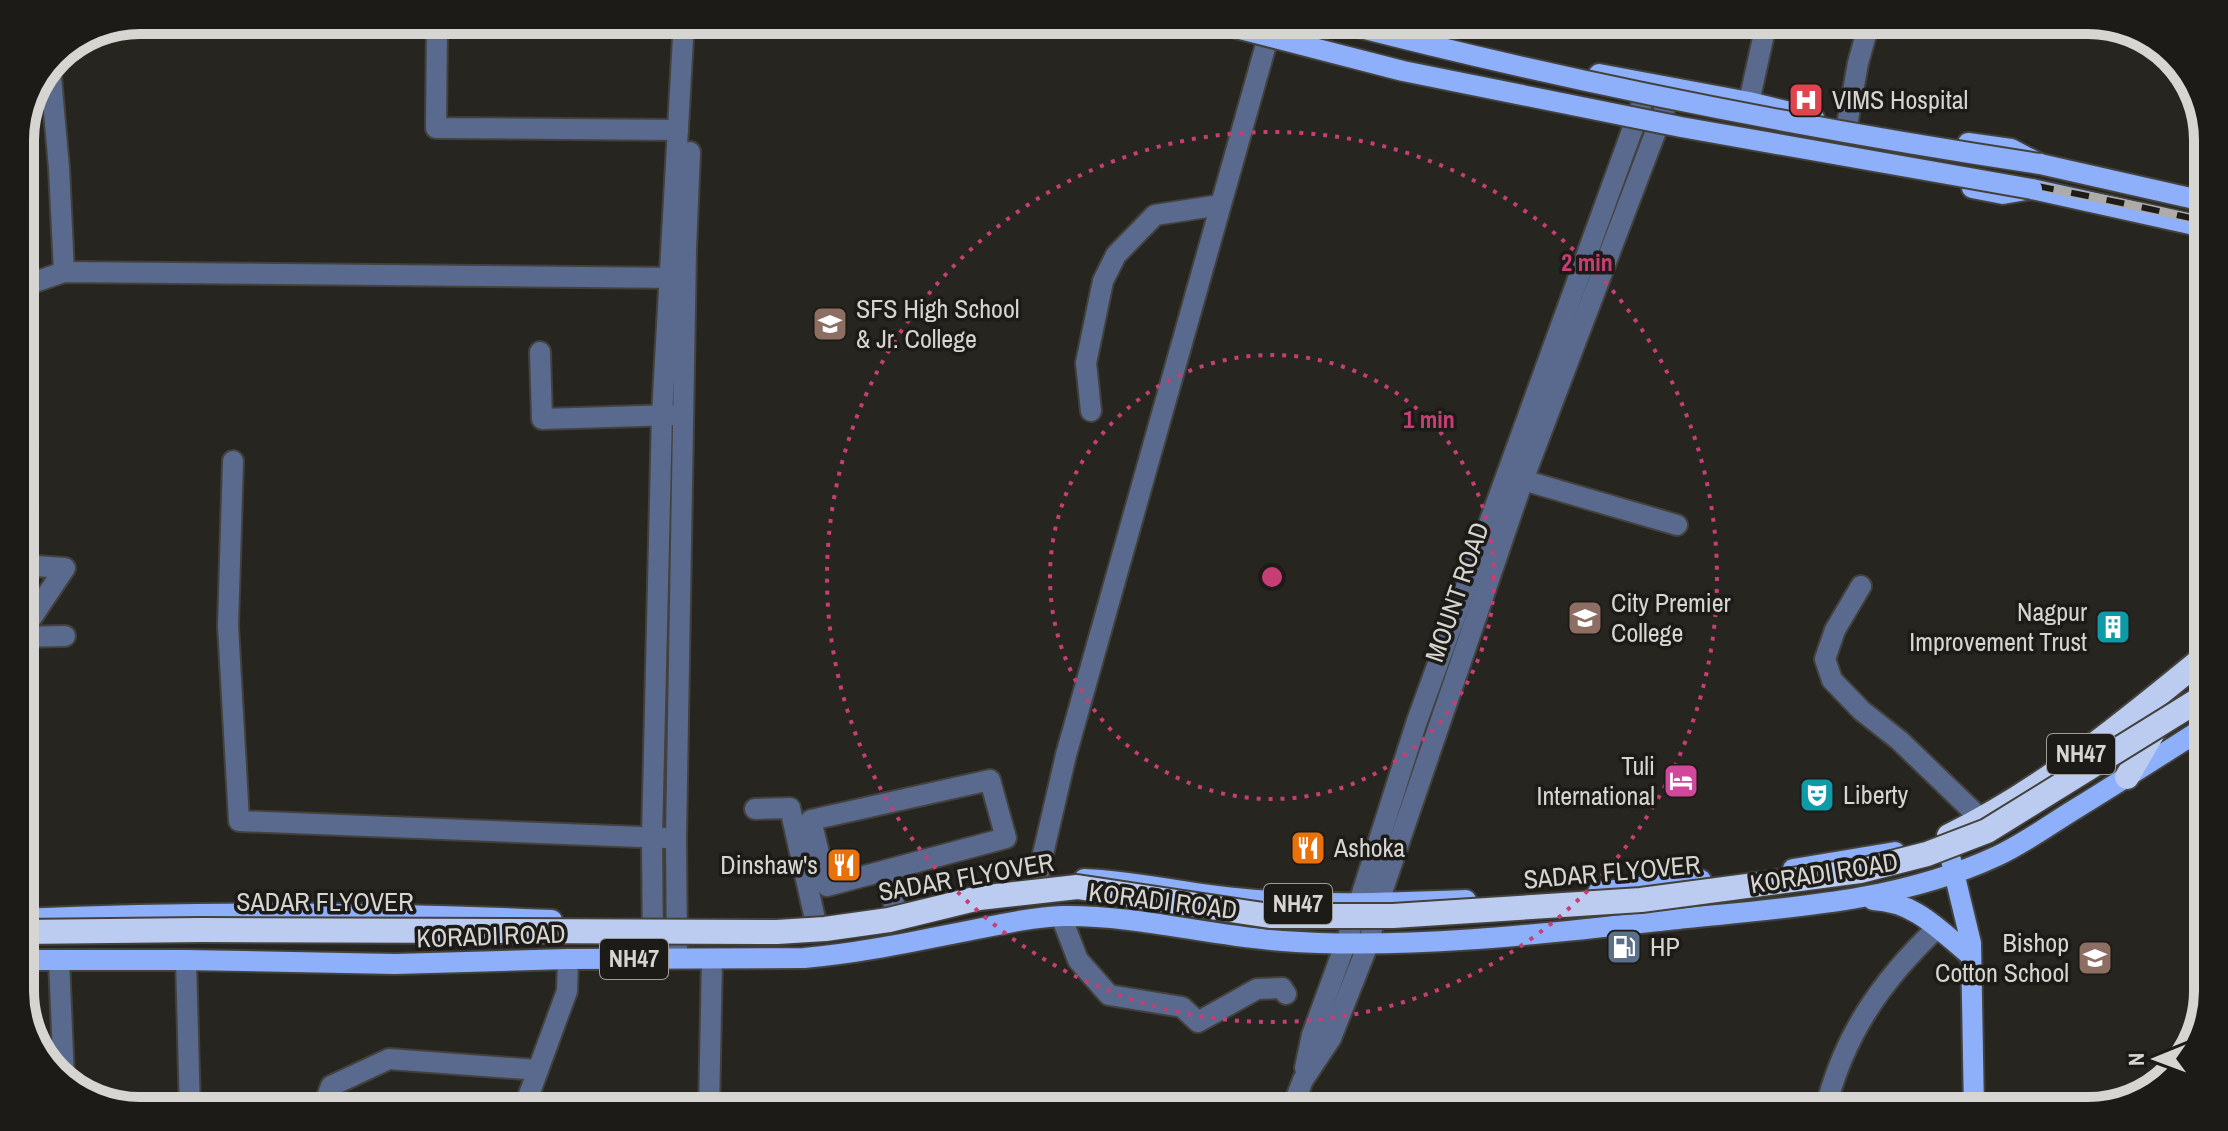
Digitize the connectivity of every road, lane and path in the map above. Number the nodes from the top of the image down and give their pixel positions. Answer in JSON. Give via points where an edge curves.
{"nodes":[{"id":1,"x":437,"y":34,"type":"edge"},
{"id":2,"x":683,"y":34,"type":"edge"},
{"id":3,"x":695,"y":34,"type":"edge"},
{"id":4,"x":1241,"y":34,"type":"edge"},
{"id":5,"x":1260,"y":34,"type":"edge"},
{"id":6,"x":1389,"y":34,"type":"edge"},
{"id":7,"x":1408,"y":34,"type":"edge"},
{"id":8,"x":1764,"y":34,"type":"edge"},
{"id":9,"x":1866,"y":34,"type":"edge"},
{"id":10,"x":1267,"y":41,"type":"junction"},
{"id":11,"x":51,"y":83,"type":"edge"},
{"id":12,"x":1649,"y":84,"type":"junction"},
{"id":13,"x":1672,"y":89,"type":"junction"},
{"id":14,"x":1749,"y":102,"type":"junction"},
{"id":15,"x":1634,"y":125,"type":"junction"},
{"id":16,"x":1847,"y":125,"type":"junction"},
{"id":17,"x":1657,"y":129,"type":"junction"},
{"id":18,"x":678,"y":130,"type":"junction"},
{"id":19,"x":2040,"y":164,"type":"junction"},
{"id":20,"x":2032,"y":189,"type":"junction"},
{"id":21,"x":2194,"y":199,"type":"edge"},
{"id":22,"x":1220,"y":205,"type":"junction"},
{"id":23,"x":2194,"y":225,"type":"edge"},
{"id":24,"x":64,"y":272,"type":"junction"},
{"id":25,"x":678,"y":279,"type":"junction"},
{"id":26,"x":34,"y":282,"type":"edge"},
{"id":27,"x":540,"y":352,"type":"dead end"},
{"id":28,"x":1091,"y":411,"type":"dead end"},
{"id":29,"x":683,"y":414,"type":"junction"},
{"id":30,"x":662,"y":415,"type":"junction"},
{"id":31,"x":233,"y":461,"type":"dead end"},
{"id":32,"x":1523,"y":480,"type":"junction"},
{"id":33,"x":1677,"y":525,"type":"dead end"},
{"id":34,"x":34,"y":566,"type":"edge"},
{"id":35,"x":1861,"y":586,"type":"dead end"},
{"id":36,"x":34,"y":615,"type":"edge"},
{"id":37,"x":34,"y":636,"type":"edge"},
{"id":38,"x":65,"y":636,"type":"dead end"},
{"id":39,"x":2194,"y":665,"type":"edge"},
{"id":40,"x":2194,"y":694,"type":"edge"},
{"id":41,"x":2194,"y":703,"type":"edge"},
{"id":42,"x":2194,"y":719,"type":"edge"},
{"id":43,"x":2194,"y":734,"type":"edge"},
{"id":44,"x":2127,"y":777,"type":"junction"},
{"id":45,"x":755,"y":809,"type":"dead end"},
{"id":46,"x":1982,"y":820,"type":"junction"},
{"id":47,"x":652,"y":837,"type":"junction"},
{"id":48,"x":676,"y":838,"type":"junction"},
{"id":49,"x":1943,"y":839,"type":"junction"},
{"id":50,"x":885,"y":871,"type":"junction"},
{"id":51,"x":1955,"y":872,"type":"junction"},
{"id":52,"x":1037,"y":880,"type":"junction"},
{"id":53,"x":1851,"y":899,"type":"junction"},
{"id":54,"x":1368,"y":904,"type":"junction"},
{"id":55,"x":895,"y":907,"type":"junction"},
{"id":56,"x":1061,"y":916,"type":"junction"},
{"id":57,"x":34,"y":918,"type":"edge"},
{"id":58,"x":815,"y":919,"type":"junction"},
{"id":59,"x":653,"y":920,"type":"junction"},
{"id":60,"x":678,"y":920,"type":"junction"},
{"id":61,"x":1937,"y":928,"type":"junction"},
{"id":62,"x":34,"y":930,"type":"edge"},
{"id":63,"x":1369,"y":942,"type":"junction"},
{"id":64,"x":1345,"y":943,"type":"junction"},
{"id":65,"x":34,"y":953,"type":"edge"},
{"id":66,"x":34,"y":956,"type":"edge"},
{"id":67,"x":1971,"y":956,"type":"junction"},
{"id":68,"x":653,"y":958,"type":"junction"},
{"id":69,"x":677,"y":958,"type":"junction"},
{"id":70,"x":568,"y":959,"type":"junction"},
{"id":71,"x":712,"y":959,"type":"junction"},
{"id":72,"x":59,"y":960,"type":"junction"},
{"id":73,"x":186,"y":960,"type":"junction"},
{"id":74,"x":1286,"y":994,"type":"dead end"},
{"id":75,"x":63,"y":1064,"type":"edge"},
{"id":76,"x":538,"y":1070,"type":"junction"},
{"id":77,"x":1303,"y":1080,"type":"junction"},
{"id":78,"x":190,"y":1097,"type":"edge"},
{"id":79,"x":327,"y":1097,"type":"edge"},
{"id":80,"x":528,"y":1097,"type":"edge"},
{"id":81,"x":709,"y":1097,"type":"edge"},
{"id":82,"x":1296,"y":1097,"type":"edge"},
{"id":83,"x":1828,"y":1097,"type":"edge"},
{"id":84,"x":1976,"y":1097,"type":"edge"}],
"edges":[{"from":1,"to":18,"type":"street","via":[[436,128]]},
{"from":2,"to":18,"type":"street"},
{"from":3,"to":25,"type":"street"},
{"from":4,"to":10,"type":"main road"},
{"from":5,"to":20,"type":"main road","bridge":true,"via":[[1419,74],[1681,127]]},
{"from":6,"to":19,"type":"main road","bridge":true,"via":[[1566,76],[1900,143]]},
{"from":7,"to":12,"type":"main road"},
{"from":8,"to":14,"type":"street"},
{"from":9,"to":16,"type":"street"},
{"from":10,"to":15,"type":"main road","via":[[1416,82]]},
{"from":10,"to":22,"type":"street"},
{"from":11,"to":24,"type":"street"},
{"from":12,"to":13,"type":"main road"},
{"from":12,"to":15,"type":"street"},
{"from":13,"to":14,"type":"main road"},
{"from":13,"to":17,"type":"street","name":"MOUNT ROAD"},
{"from":14,"to":16,"type":"main road"},
{"from":15,"to":17,"type":"main road"},
{"from":15,"to":54,"type":"street","via":[[1417,721]]},
{"from":16,"to":19,"type":"main road","via":[[2011,149]]},
{"from":17,"to":20,"type":"main road","via":[[2003,194]]},
{"from":17,"to":32,"type":"street","name":"MOUNT ROAD"},
{"from":18,"to":25,"type":"street"},
{"from":19,"to":21,"type":"main road"},
{"from":20,"to":23,"type":"main road"},
{"from":22,"to":28,"type":"street","via":[[1155,215],[1116,255],[1103,281],[1086,363]]},
{"from":22,"to":52,"type":"street","via":[[1066,755]]},
{"from":24,"to":25,"type":"street"},
{"from":24,"to":26,"type":"street"},
{"from":25,"to":29,"type":"street"},
{"from":25,"to":30,"type":"street"},
{"from":27,"to":30,"type":"street","via":[[542,419]]},
{"from":29,"to":30,"type":"street"},
{"from":29,"to":48,"type":"street"},
{"from":30,"to":47,"type":"street"},
{"from":31,"to":47,"type":"street","via":[[228,626],[239,821]]},
{"from":32,"to":33,"type":"street"},
{"from":32,"to":54,"type":"street","name":"MOUNT ROAD"},
{"from":34,"to":36,"type":"street","via":[[65,568]]},
{"from":35,"to":46,"type":"street","via":[[1825,659],[1832,680]]},
{"from":37,"to":38,"type":"street"},
{"from":39,"to":46,"type":"highway","number":"NH47","via":[[2064,768]]},
{"from":40,"to":44,"type":"highway","via":[[2163,715]]},
{"from":41,"to":62,"type":"highway","name":"SADAR FLYOVER","bridge":true,"via":[[1987,831],[1927,854],[1860,871],[1641,900],[1393,916],[1270,916],[1077,887],[979,898],[889,920],[777,932]]},
{"from":42,"to":65,"type":"highway","name":"SADAR FLYOVER","via":[[1990,843],[1938,864],[1817,892],[1637,911],[1332,930],[1278,928],[1080,900],[831,939],[766,943],[136,941]]},
{"from":43,"to":44,"type":"main road","name":"KORADI ROAD","number":"NH47"},
{"from":44,"to":51,"type":"main road","name":"KORADI ROAD","number":"NH47","via":[[1998,855]]},
{"from":45,"to":58,"type":"street","via":[[790,808]]},
{"from":46,"to":49,"type":"highway","number":"NH47"},
{"from":47,"to":48,"type":"street"},
{"from":47,"to":59,"type":"street"},
{"from":48,"to":60,"type":"street"},
{"from":49,"to":51,"type":"main road"},
{"from":49,"to":54,"type":"main road","number":"NH47","via":[[1898,852],[1712,879],[1585,893]]},
{"from":50,"to":50,"type":"street","via":[[1006,838],[990,780],[811,820],[827,886]]},
{"from":50,"to":55,"type":"street"},
{"from":51,"to":53,"type":"main road","name":"KORADI ROAD","number":"NH47","via":[[1906,889]]},
{"from":51,"to":67,"type":"main road"},
{"from":52,"to":54,"type":"main road","number":"NH47","via":[[1115,880],[1233,898]]},
{"from":52,"to":55,"type":"main road","number":"NH47"},
{"from":53,"to":61,"type":"main road","via":[[1894,901]]},
{"from":53,"to":63,"type":"main road","name":"KORADI ROAD","number":"NH47","via":[[1561,931]]},
{"from":54,"to":63,"type":"street","name":"MOUNT ROAD"},
{"from":54,"to":64,"type":"street"},
{"from":55,"to":58,"type":"main road","number":"NH47"},
{"from":56,"to":64,"type":"main road","name":"KORADI ROAD","number":"NH47","via":[[1106,917],[1280,941]]},
{"from":56,"to":71,"type":"main road","name":"KORADI ROAD","number":"NH47","via":[[841,955]]},
{"from":56,"to":74,"type":"street","via":[[1078,960],[1109,995],[1182,1007],[1198,1022],[1257,989],[1282,988]]},
{"from":57,"to":59,"type":"main road","number":"NH47","via":[[395,914]]},
{"from":58,"to":60,"type":"main road","number":"NH47"},
{"from":59,"to":60,"type":"main road","number":"NH47"},
{"from":59,"to":68,"type":"street"},
{"from":60,"to":69,"type":"street"},
{"from":61,"to":67,"type":"main road"},
{"from":61,"to":83,"type":"street","via":[[1906,956],[1863,1013]]},
{"from":63,"to":64,"type":"main road","name":"KORADI ROAD","number":"NH47"},
{"from":63,"to":77,"type":"street","name":"MOUNT ROAD","via":[[1331,1038]]},
{"from":64,"to":77,"type":"street","via":[[1312,1035]]},
{"from":66,"to":72,"type":"main road","name":"KORADI ROAD","number":"NH47"},
{"from":67,"to":84,"type":"main road"},
{"from":68,"to":69,"type":"main road","name":"KORADI ROAD","number":"NH47"},
{"from":68,"to":70,"type":"main road","name":"KORADI ROAD","number":"NH47"},
{"from":69,"to":71,"type":"main road","name":"KORADI ROAD","number":"NH47"},
{"from":70,"to":73,"type":"main road","name":"KORADI ROAD","number":"NH47","via":[[395,964]]},
{"from":70,"to":76,"type":"street","via":[[567,991]]},
{"from":71,"to":81,"type":"street"},
{"from":72,"to":73,"type":"main road","name":"KORADI ROAD","number":"NH47"},
{"from":72,"to":75,"type":"street"},
{"from":73,"to":78,"type":"street"},
{"from":76,"to":79,"type":"street","via":[[389,1059],[331,1086]]},
{"from":76,"to":80,"type":"street"},
{"from":77,"to":82,"type":"street","name":"MOUNT ROAD"}]}
